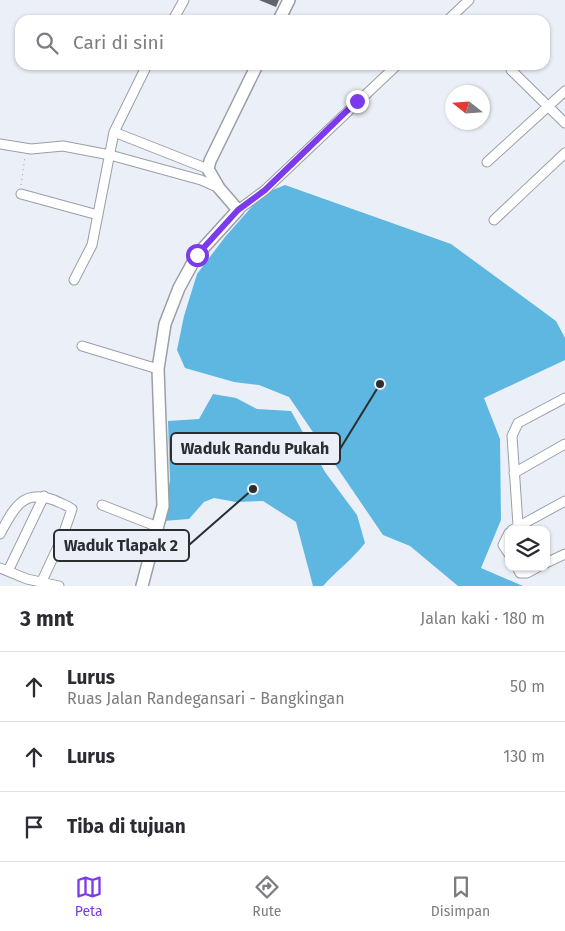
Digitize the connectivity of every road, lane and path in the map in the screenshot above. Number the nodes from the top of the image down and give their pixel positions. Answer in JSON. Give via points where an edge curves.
{"nodes":[{"id":1,"x":184,"y":0,"type":"edge"},
{"id":2,"x":288,"y":0,"type":"edge"},
{"id":3,"x":468,"y":0,"type":"edge"},
{"id":4,"x":176,"y":15,"type":"edge"},
{"id":5,"x":281,"y":15,"type":"edge"},
{"id":6,"x":453,"y":15,"type":"edge"},
{"id":7,"x":145,"y":70,"type":"edge"},
{"id":8,"x":255,"y":70,"type":"edge"},
{"id":9,"x":392,"y":70,"type":"edge"},
{"id":10,"x":511,"y":70,"type":"dead end"},
{"id":11,"x":565,"y":91,"type":"edge"},
{"id":12,"x":548,"y":108,"type":"junction"},
{"id":13,"x":565,"y":123,"type":"edge"},
{"id":14,"x":114,"y":132,"type":"junction"},
{"id":15,"x":0,"y":144,"type":"edge"},
{"id":16,"x":26,"y":149,"type":"junction"},
{"id":17,"x":565,"y":153,"type":"edge"},
{"id":18,"x":110,"y":155,"type":"junction"},
{"id":19,"x":487,"y":162,"type":"dead end"},
{"id":20,"x":208,"y":169,"type":"junction"},
{"id":21,"x":219,"y":188,"type":"junction"},
{"id":22,"x":22,"y":194,"type":"joint"},
{"id":23,"x":238,"y":210,"type":"junction"},
{"id":24,"x":98,"y":215,"type":"junction"},
{"id":25,"x":494,"y":220,"type":"dead end"},
{"id":26,"x":74,"y":280,"type":"dead end"},
{"id":27,"x":82,"y":346,"type":"dead end"},
{"id":28,"x":158,"y":369,"type":"junction"},
{"id":29,"x":565,"y":398,"type":"edge"},
{"id":30,"x":565,"y":444,"type":"edge"},
{"id":31,"x":514,"y":473,"type":"junction"},
{"id":32,"x":44,"y":496,"type":"junction"},
{"id":33,"x":565,"y":501,"type":"edge"},
{"id":34,"x":102,"y":505,"type":"dead end"},
{"id":35,"x":515,"y":526,"type":"edge"},
{"id":36,"x":517,"y":526,"type":"edge"},
{"id":37,"x":158,"y":527,"type":"junction"},
{"id":38,"x":0,"y":534,"type":"edge"},
{"id":39,"x":62,"y":538,"type":"junction"},
{"id":40,"x":78,"y":545,"type":"dead end"},
{"id":41,"x":565,"y":554,"type":"edge"},
{"id":42,"x":550,"y":561,"type":"edge"},
{"id":43,"x":4,"y":570,"type":"edge"},
{"id":44,"x":42,"y":581,"type":"junction"},
{"id":45,"x":26,"y":582,"type":"edge"},
{"id":46,"x":59,"y":586,"type":"edge"},
{"id":47,"x":142,"y":586,"type":"edge"}],
"edges":[{"from":1,"to":4,"type":"street"},
{"from":2,"to":5,"type":"main road"},
{"from":3,"to":6,"type":"street"},
{"from":7,"to":14,"type":"street"},
{"from":8,"to":20,"type":"main road"},
{"from":9,"to":23,"type":"street","via":[[265,190]]},
{"from":10,"to":12,"type":"street"},
{"from":11,"to":12,"type":"street"},
{"from":12,"to":13,"type":"street"},
{"from":12,"to":19,"type":"street"},
{"from":14,"to":18,"type":"street"},
{"from":14,"to":20,"type":"street"},
{"from":15,"to":16,"type":"street"},
{"from":16,"to":18,"type":"street","via":[[62,146]]},
{"from":16,"to":22,"type":"path"},
{"from":17,"to":25,"type":"street"},
{"from":18,"to":21,"type":"street"},
{"from":18,"to":24,"type":"street"},
{"from":20,"to":21,"type":"main road"},
{"from":21,"to":23,"type":"main road"},
{"from":22,"to":24,"type":"street"},
{"from":23,"to":28,"type":"main road","via":[[197,255],[178,288],[165,324]]},
{"from":24,"to":26,"type":"street","via":[[92,245]]},
{"from":27,"to":28,"type":"street"},
{"from":28,"to":37,"type":"main road","via":[[163,490]]},
{"from":29,"to":31,"type":"street","via":[[514,428]]},
{"from":30,"to":31,"type":"street"},
{"from":31,"to":35,"type":"street"},
{"from":32,"to":38,"type":"street","via":[[26,498],[19,504]]},
{"from":32,"to":39,"type":"street","via":[[72,509]]},
{"from":32,"to":43,"type":"street"},
{"from":33,"to":36,"type":"street"},
{"from":34,"to":37,"type":"street"},
{"from":37,"to":47,"type":"main road"},
{"from":39,"to":40,"type":"street"},
{"from":39,"to":44,"type":"street"},
{"from":41,"to":42,"type":"street"},
{"from":43,"to":45,"type":"street"},
{"from":44,"to":45,"type":"street"},
{"from":44,"to":46,"type":"street"}]}
